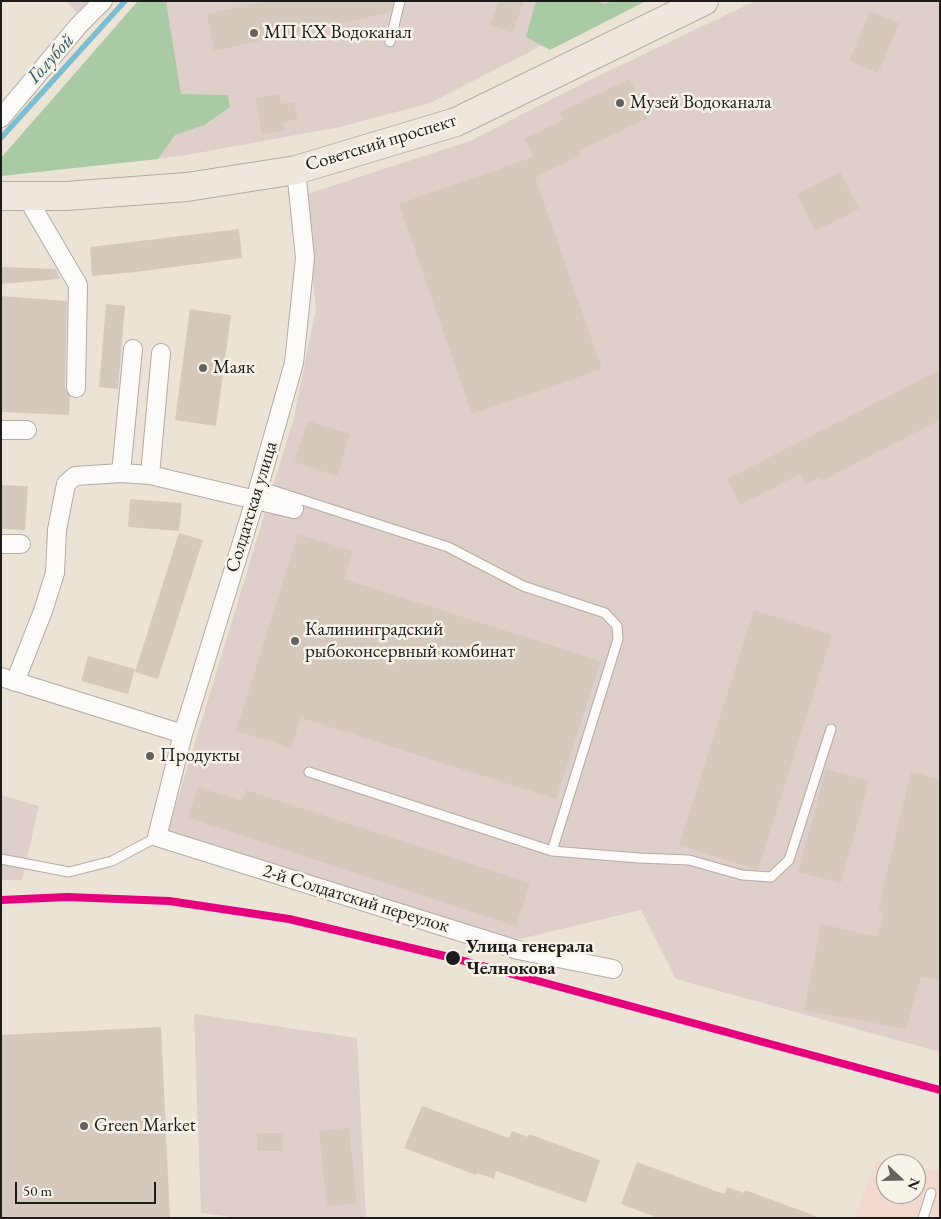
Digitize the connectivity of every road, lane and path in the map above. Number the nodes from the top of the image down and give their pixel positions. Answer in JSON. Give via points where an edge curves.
{"nodes":[{"id":1,"x":103,"y":1,"type":"edge"},
{"id":2,"x":400,"y":1,"type":"edge"},
{"id":3,"x":704,"y":1,"type":"edge"},
{"id":4,"x":390,"y":42,"type":"dead end"},
{"id":5,"x":1,"y":118,"type":"edge"},
{"id":6,"x":296,"y":170,"type":"junction"},
{"id":7,"x":1,"y":196,"type":"edge"},
{"id":8,"x":33,"y":202,"type":"junction"},
{"id":9,"x":133,"y":349,"type":"dead end"},
{"id":10,"x":161,"y":353,"type":"dead end"},
{"id":11,"x":76,"y":388,"type":"dead end"},
{"id":12,"x":1,"y":430,"type":"edge"},
{"id":13,"x":27,"y":430,"type":"dead end"},
{"id":14,"x":121,"y":473,"type":"junction"},
{"id":15,"x":150,"y":475,"type":"junction"},
{"id":16,"x":257,"y":493,"type":"junction"},
{"id":17,"x":294,"y":509,"type":"dead end"},
{"id":18,"x":1,"y":544,"type":"edge"},
{"id":19,"x":21,"y":544,"type":"dead end"},
{"id":20,"x":8,"y":680,"type":"edge"},
{"id":21,"x":831,"y":729,"type":"dead end"},
{"id":22,"x":182,"y":734,"type":"junction"},
{"id":23,"x":309,"y":772,"type":"dead end"},
{"id":24,"x":158,"y":837,"type":"junction"},
{"id":25,"x":552,"y":851,"type":"junction"},
{"id":26,"x":4,"y":861,"type":"edge"},
{"id":27,"x":613,"y":970,"type":"dead end"},
{"id":28,"x":931,"y":1193,"type":"dead end"},
{"id":29,"x":923,"y":1218,"type":"edge"}],
"edges":[{"from":1,"to":5,"type":"street"},
{"from":2,"to":4,"type":"lane"},
{"from":3,"to":6,"type":"main road","name":"Советский проспект","via":[[456,122]]},
{"from":6,"to":8,"type":"main road","name":"Советский проспект","via":[[187,187],[66,196]]},
{"from":6,"to":16,"type":"street","name":"Солдатская улица","via":[[305,258],[294,363]]},
{"from":7,"to":8,"type":"main road","name":"Советский проспект"},
{"from":8,"to":11,"type":"street","via":[[78,285]]},
{"from":9,"to":14,"type":"street"},
{"from":10,"to":15,"type":"street"},
{"from":12,"to":13,"type":"street"},
{"from":14,"to":15,"type":"street"},
{"from":14,"to":20,"type":"street","via":[[75,476],[66,484],[57,530],[55,573],[43,611]]},
{"from":15,"to":16,"type":"street"},
{"from":16,"to":17,"type":"street"},
{"from":16,"to":22,"type":"street","name":"Солдатская улица"},
{"from":16,"to":25,"type":"lane","via":[[448,547],[522,586],[605,613],[617,626],[618,639]]},
{"from":18,"to":19,"type":"street"},
{"from":20,"to":22,"type":"street"},
{"from":21,"to":25,"type":"lane","via":[[789,860],[771,877],[742,876],[689,860]]},
{"from":22,"to":24,"type":"street","name":"Солдатская улица"},
{"from":23,"to":25,"type":"lane"},
{"from":24,"to":26,"type":"lane","via":[[112,861],[69,872]]},
{"from":24,"to":27,"type":"street","name":"2-й Солдатский переулок","via":[[518,950]]},
{"from":28,"to":29,"type":"lane"}]}
